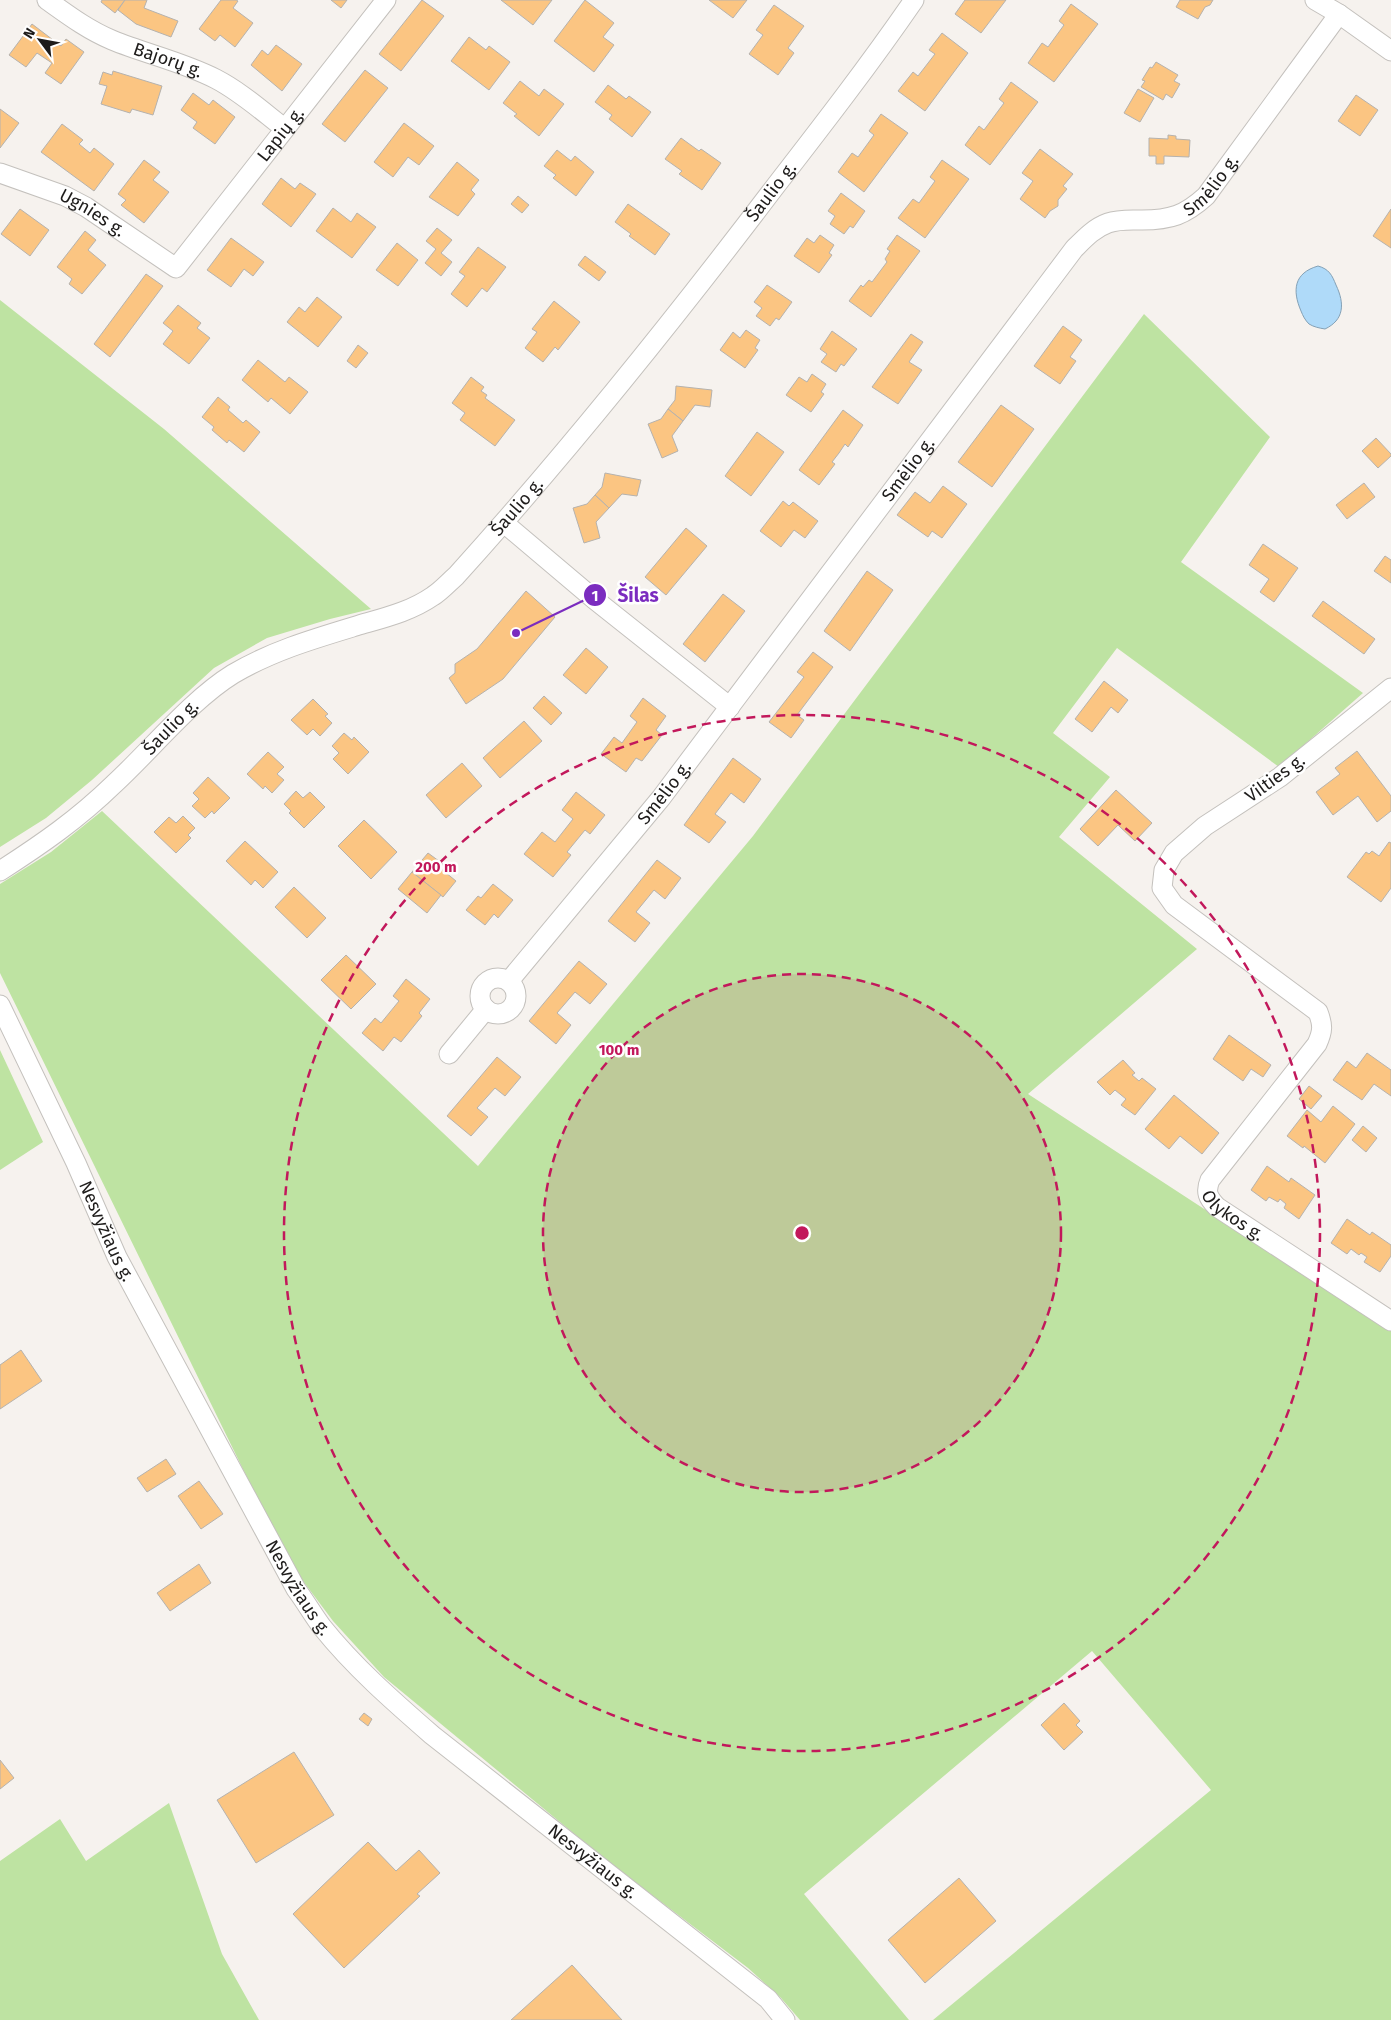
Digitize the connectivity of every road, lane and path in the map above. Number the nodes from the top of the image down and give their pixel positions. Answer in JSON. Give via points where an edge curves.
{"nodes":[{"id":1,"x":47,"y":0,"type":"edge"},
{"id":2,"x":386,"y":0,"type":"edge"},
{"id":3,"x":914,"y":0,"type":"edge"},
{"id":4,"x":1315,"y":0,"type":"edge"},
{"id":5,"x":1339,"y":14,"type":"junction"},
{"id":6,"x":1391,"y":51,"type":"edge"},
{"id":7,"x":284,"y":128,"type":"junction"},
{"id":8,"x":0,"y":173,"type":"edge"},
{"id":9,"x":176,"y":268,"type":"joint"},
{"id":10,"x":504,"y":523,"type":"junction"},
{"id":11,"x":1391,"y":688,"type":"edge"},
{"id":12,"x":730,"y":706,"type":"junction"},
{"id":13,"x":0,"y":871,"type":"edge"},
{"id":14,"x":509,"y":981,"type":"junction"},
{"id":15,"x":0,"y":1005,"type":"edge"},
{"id":16,"x":486,"y":1009,"type":"junction"},
{"id":17,"x":1317,"y":1044,"type":"joint"},
{"id":18,"x":449,"y":1054,"type":"dead end"},
{"id":19,"x":1391,"y":1321,"type":"edge"},
{"id":20,"x":784,"y":2020,"type":"edge"}],
"edges":[{"from":1,"to":7,"type":"street","name":"Bajorų g.","via":[[112,40],[216,79]]},
{"from":2,"to":7,"type":"street","name":"Lapių g."},
{"from":3,"to":10,"type":"street","name":"Šaulio g.","via":[[731,244],[583,430]]},
{"from":4,"to":5,"type":"street"},
{"from":5,"to":6,"type":"street"},
{"from":5,"to":12,"type":"street","name":"Smėlio g.","via":[[1206,196],[1193,208],[1178,216],[1158,220],[1122,220],[1107,224],[1091,232],[1074,249]]},
{"from":7,"to":9,"type":"street","name":"Lapių g."},
{"from":8,"to":9,"type":"street","name":"Ugnies g.","via":[[65,196],[86,207]]},
{"from":10,"to":12,"type":"street","via":[[594,600]]},
{"from":10,"to":13,"type":"street","name":"Šaulio g.","via":[[434,596],[403,612],[291,646],[232,675],[204,695],[79,816]]},
{"from":11,"to":17,"type":"street","name":"Vilties g.","via":[[1280,777],[1205,826],[1174,854],[1164,870],[1162,888],[1174,905],[1318,1012],[1323,1026]]},
{"from":12,"to":14,"type":"street","name":"Smėlio g.","via":[[661,798]]},
{"from":14,"to":16,"type":"street","via":[[500,978],[484,984],[480,992]]},
{"from":14,"to":16,"type":"street","via":[[516,993],[512,1007],[500,1013]]},
{"from":15,"to":20,"type":"street","name":"Nesvyžiaus g.","via":[[117,1257],[296,1589],[322,1627],[352,1662],[432,1735],[768,1999]]},
{"from":16,"to":18,"type":"street"},
{"from":17,"to":19,"type":"street","name":"Olykos g.","via":[[1210,1180],[1206,1190],[1217,1207]]}]}
